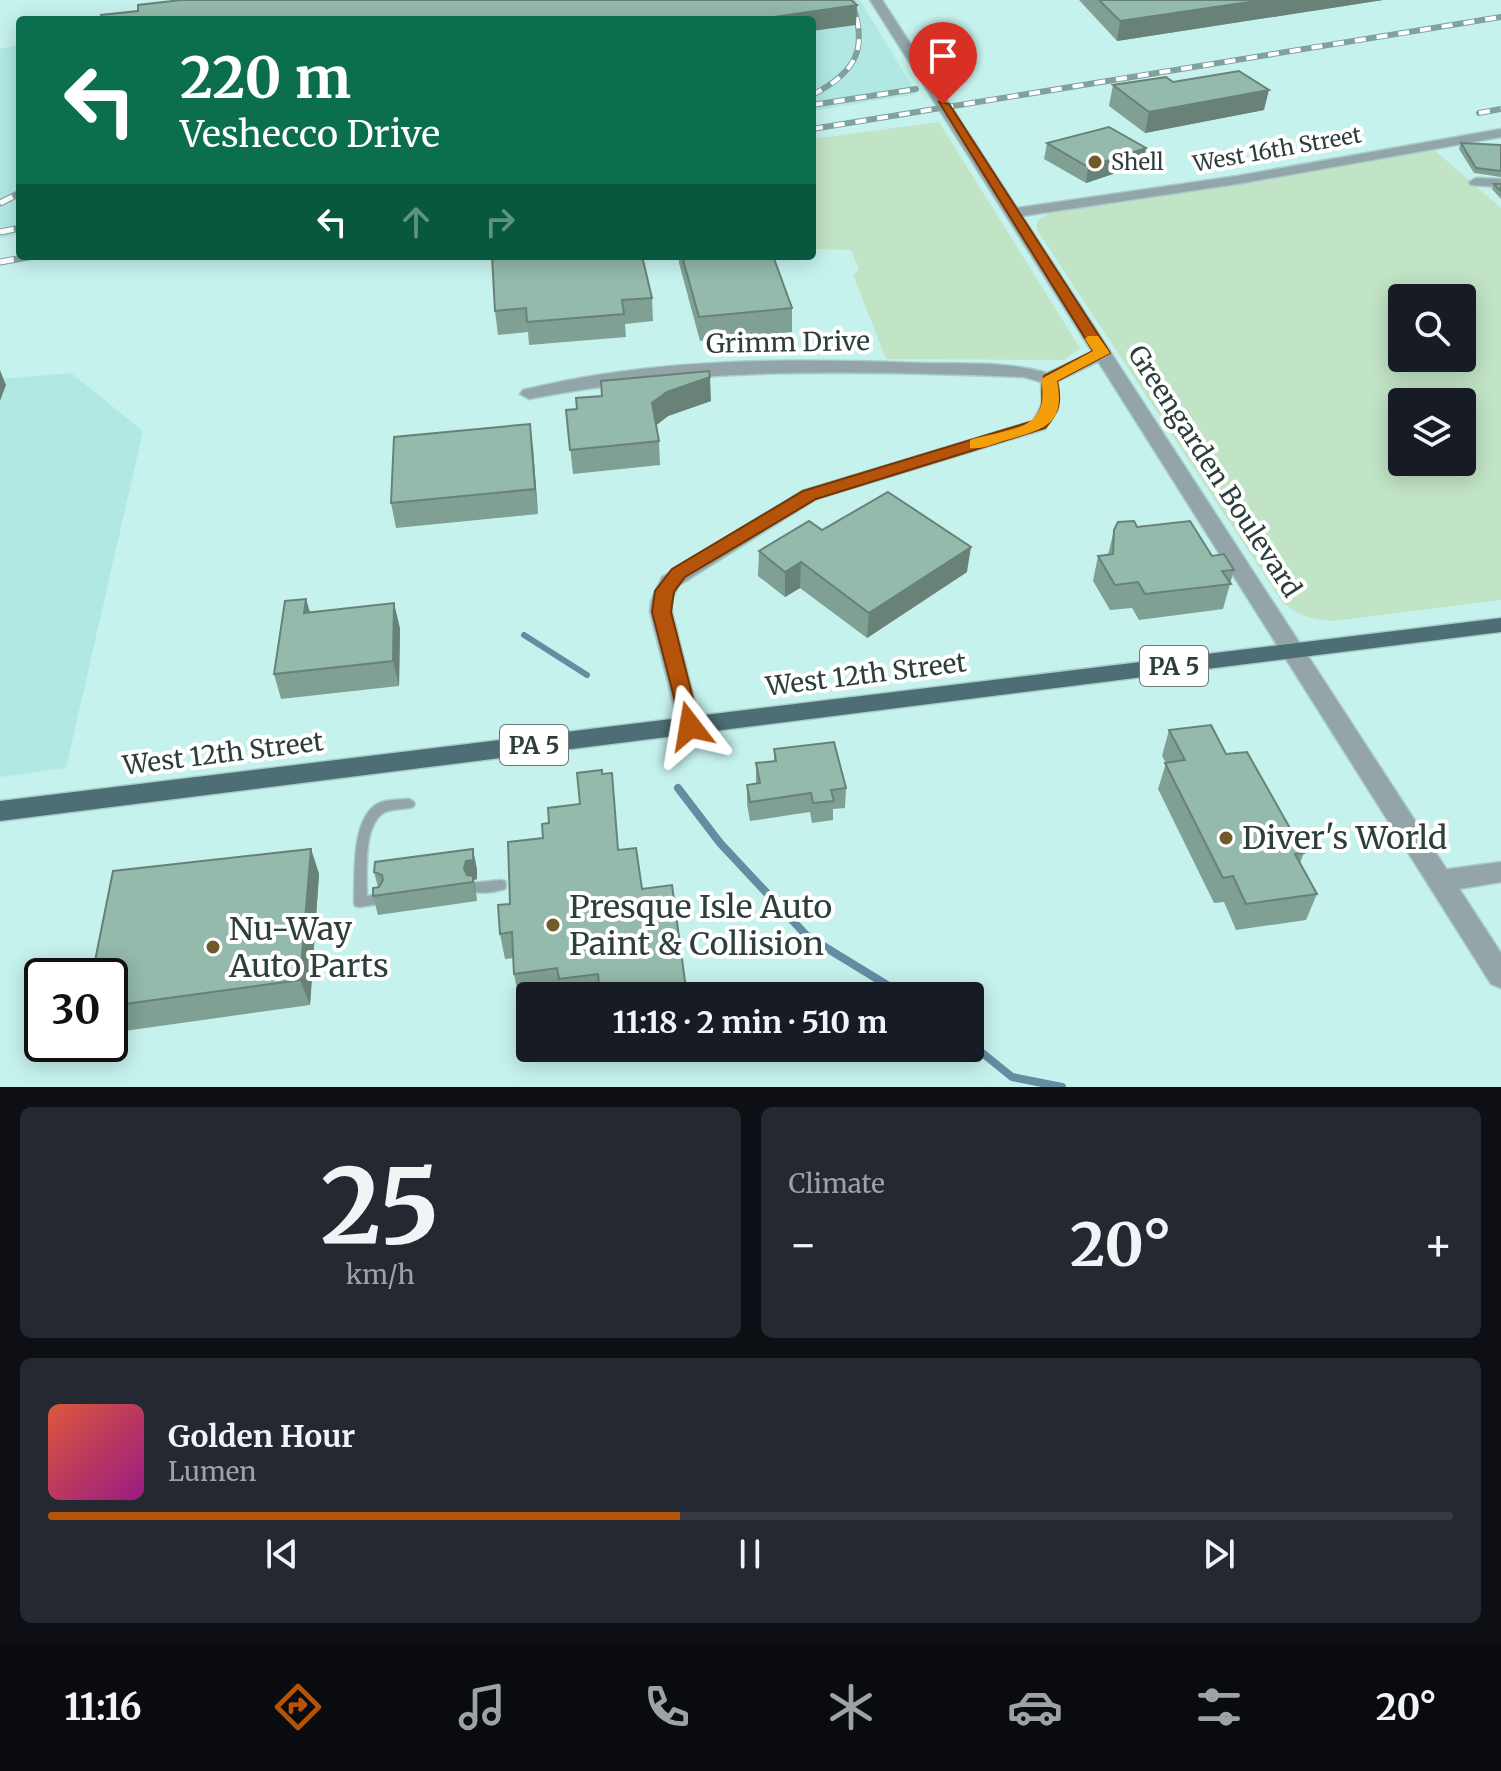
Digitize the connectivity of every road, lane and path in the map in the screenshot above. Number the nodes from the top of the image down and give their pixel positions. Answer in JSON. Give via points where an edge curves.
{"nodes":[{"id":1,"x":876,"y":0,"type":"edge"},
{"id":2,"x":1501,"y":133,"type":"edge"},
{"id":3,"x":1465,"y":146,"type":"edge"},
{"id":4,"x":1489,"y":147,"type":"edge"},
{"id":5,"x":1476,"y":182,"type":"dead end"},
{"id":6,"x":1501,"y":183,"type":"edge"},
{"id":7,"x":1013,"y":213,"type":"junction"},
{"id":8,"x":1102,"y":353,"type":"junction"},
{"id":9,"x":1049,"y":379,"type":"junction"},
{"id":10,"x":529,"y":394,"type":"dead end"},
{"id":11,"x":1501,"y":625,"type":"edge"},
{"id":12,"x":1294,"y":651,"type":"junction"},
{"id":13,"x":690,"y":726,"type":"junction"},
{"id":14,"x":409,"y":804,"type":"dead end"},
{"id":15,"x":0,"y":811,"type":"edge"},
{"id":16,"x":1501,"y":872,"type":"edge"},
{"id":17,"x":1441,"y":881,"type":"junction"},
{"id":18,"x":500,"y":885,"type":"dead end"},
{"id":19,"x":477,"y":887,"type":"edge"},
{"id":20,"x":379,"y":899,"type":"edge"},
{"id":21,"x":1501,"y":976,"type":"edge"}],
"edges":[{"from":1,"to":7,"type":"street","name":"Greengarden Boulevard"},
{"from":2,"to":7,"type":"street","name":"West 16th Street","via":[[1221,183]]},
{"from":3,"to":4,"type":"lane"},
{"from":5,"to":6,"type":"street"},
{"from":7,"to":8,"type":"street","name":"Greengarden Boulevard"},
{"from":8,"to":9,"type":"street"},
{"from":8,"to":12,"type":"street","name":"Greengarden Boulevard"},
{"from":9,"to":10,"type":"street","name":"Grimm Drive","via":[[1025,372],[740,366],[597,378]]},
{"from":9,"to":13,"type":"street","via":[[1053,400],[1039,425],[809,495],[669,582],[661,612]]},
{"from":11,"to":12,"type":"main road","name":"West 12th Street","number":"PA 5"},
{"from":12,"to":13,"type":"main road","name":"West 12th Street","number":"PA 5"},
{"from":12,"to":17,"type":"street","name":"Greengarden Boulevard"},
{"from":13,"to":15,"type":"main road","name":"West 12th Street","number":"PA 5"},
{"from":14,"to":20,"type":"lane","via":[[381,807],[364,832],[360,902]]},
{"from":16,"to":17,"type":"street"},
{"from":17,"to":21,"type":"street","name":"Greengarden Boulevard"},
{"from":18,"to":19,"type":"lane"}]}
